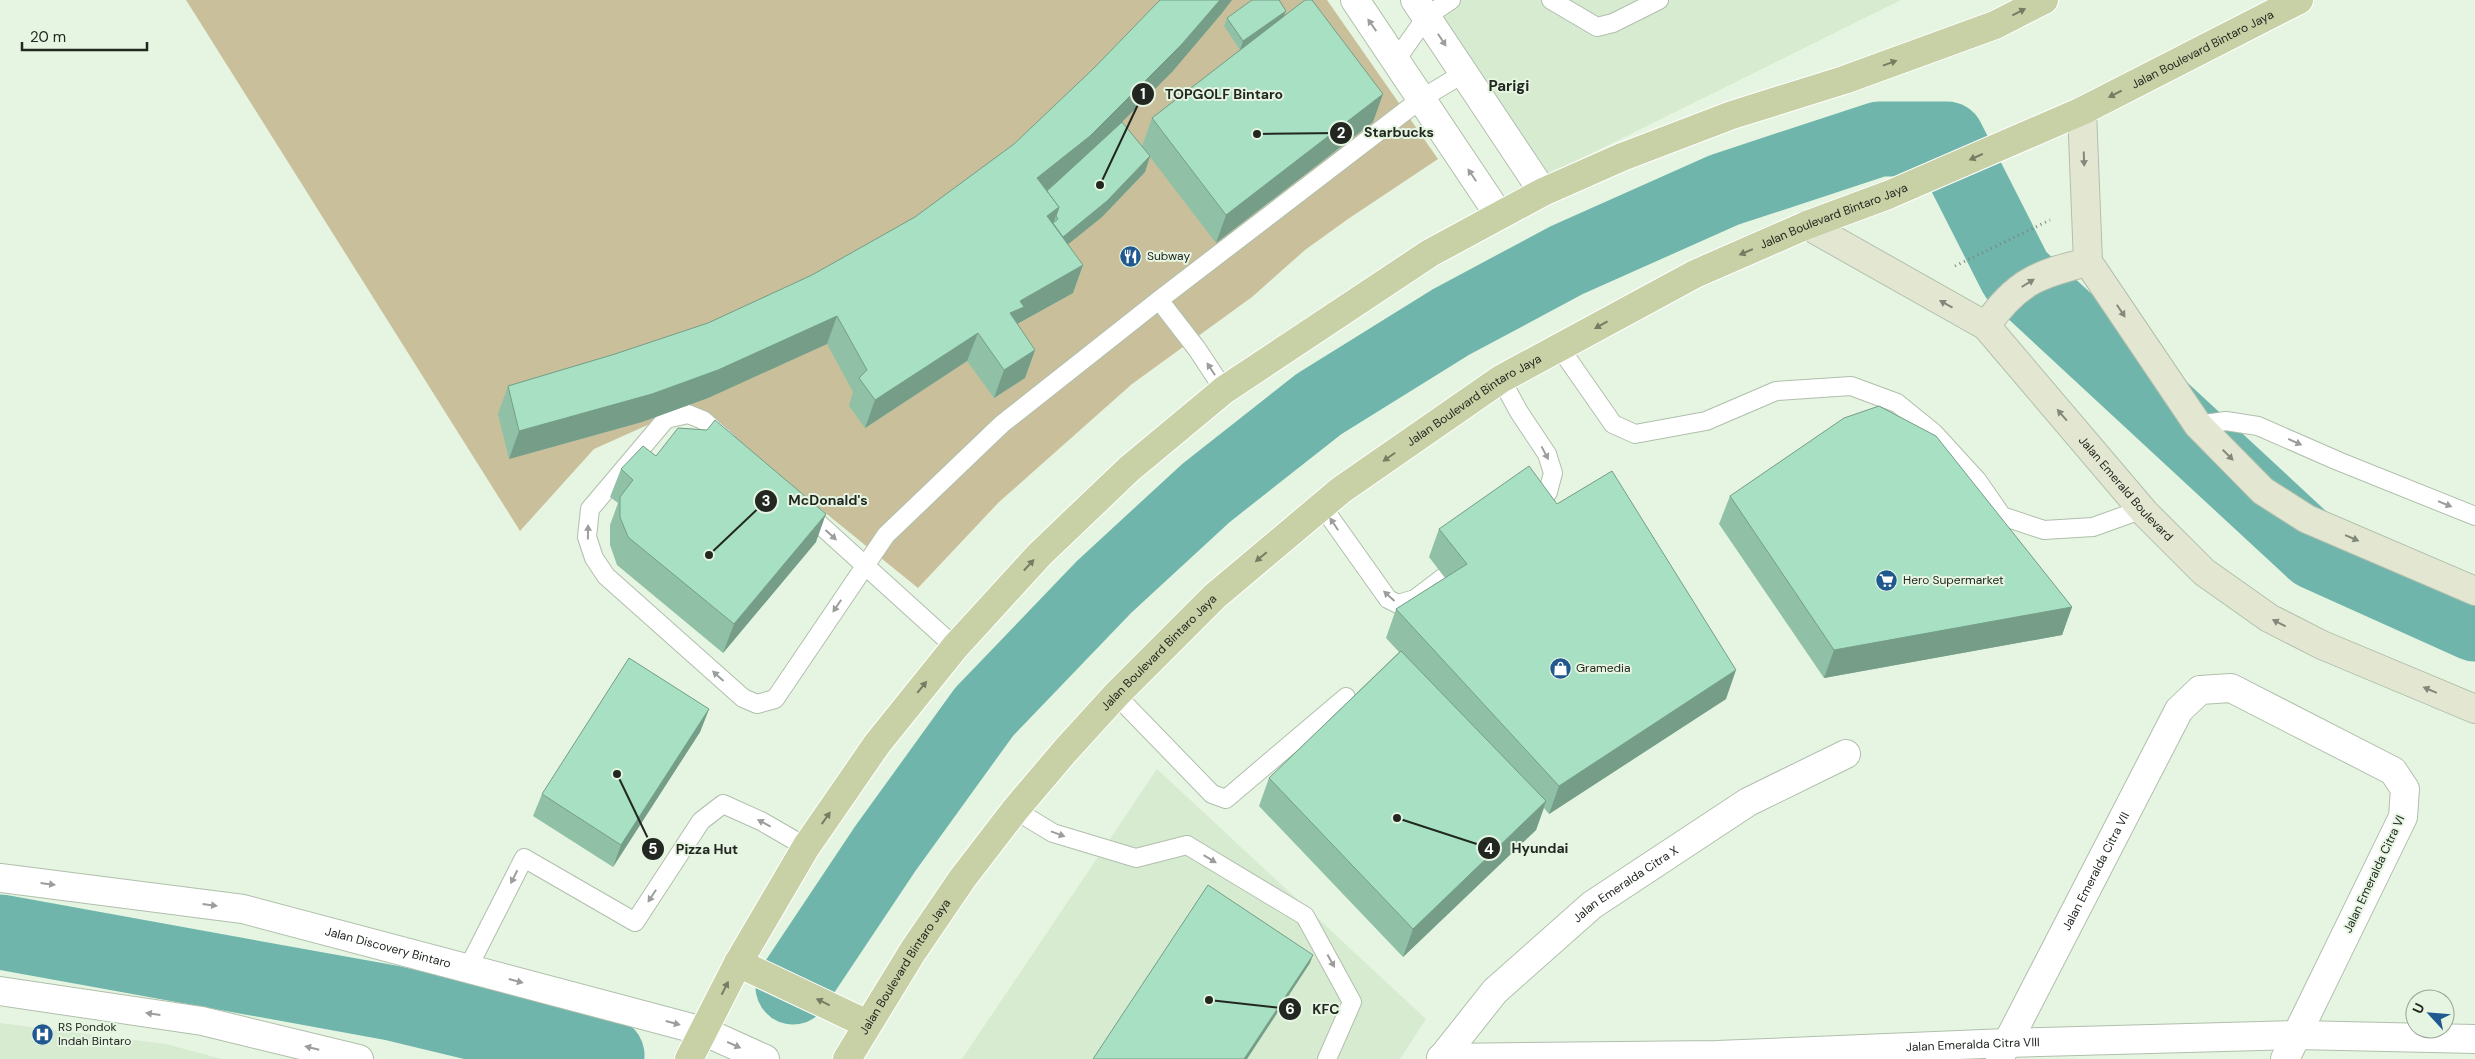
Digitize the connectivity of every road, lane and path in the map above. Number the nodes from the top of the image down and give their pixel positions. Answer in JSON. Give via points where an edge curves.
{"nodes":[{"id":1,"x":1354,"y":0,"type":"edge"},
{"id":2,"x":1451,"y":0,"type":"edge"},
{"id":3,"x":1551,"y":0,"type":"edge"},
{"id":4,"x":1659,"y":0,"type":"edge"},
{"id":5,"x":2044,"y":0,"type":"edge"},
{"id":6,"x":2299,"y":0,"type":"edge"},
{"id":7,"x":1421,"y":8,"type":"edge"},
{"id":8,"x":1396,"y":60,"type":"junction"},
{"id":9,"x":1464,"y":73,"type":"junction"},
{"id":10,"x":1421,"y":99,"type":"junction"},
{"id":11,"x":2082,"y":110,"type":"junction"},
{"id":12,"x":1543,"y":192,"type":"junction"},
{"id":13,"x":1499,"y":215,"type":"junction"},
{"id":14,"x":1808,"y":225,"type":"junction"},
{"id":15,"x":2037,"y":226,"type":"dead end"},
{"id":16,"x":1962,"y":262,"type":"dead end"},
{"id":17,"x":2077,"y":265,"type":"junction"},
{"id":18,"x":1158,"y":300,"type":"junction"},
{"id":19,"x":1992,"y":318,"type":"junction"},
{"id":20,"x":1560,"y":348,"type":"junction"},
{"id":21,"x":1501,"y":379,"type":"junction"},
{"id":22,"x":1224,"y":390,"type":"junction"},
{"id":23,"x":2198,"y":425,"type":"junction"},
{"id":24,"x":740,"y":453,"type":"edge"},
{"id":25,"x":792,"y":499,"type":"edge"},
{"id":26,"x":1322,"y":506,"type":"junction"},
{"id":27,"x":2143,"y":509,"type":"junction"},
{"id":28,"x":1534,"y":514,"type":"edge"},
{"id":29,"x":2475,"y":516,"type":"edge"},
{"id":30,"x":865,"y":566,"type":"junction"},
{"id":31,"x":1444,"y":577,"type":"edge"},
{"id":32,"x":2475,"y":591,"type":"edge"},
{"id":33,"x":955,"y":646,"type":"junction"},
{"id":34,"x":2200,"y":690,"type":"joint"},
{"id":35,"x":1116,"y":694,"type":"junction"},
{"id":36,"x":1346,"y":697,"type":"dead end"},
{"id":37,"x":2475,"y":709,"type":"edge"},
{"id":38,"x":1846,"y":754,"type":"dead end"},
{"id":39,"x":1015,"y":810,"type":"junction"},
{"id":40,"x":806,"y":847,"type":"junction"},
{"id":41,"x":0,"y":878,"type":"edge"},
{"id":42,"x":738,"y":963,"type":"junction"},
{"id":43,"x":468,"y":968,"type":"junction"},
{"id":44,"x":0,"y":992,"type":"edge"},
{"id":45,"x":867,"y":1024,"type":"junction"},
{"id":46,"x":703,"y":1031,"type":"junction"},
{"id":47,"x":2297,"y":1035,"type":"junction"},
{"id":48,"x":2475,"y":1039,"type":"edge"},
{"id":49,"x":2003,"y":1051,"type":"edge"},
{"id":50,"x":1716,"y":1057,"type":"edge"},
{"id":51,"x":356,"y":1059,"type":"edge"},
{"id":52,"x":689,"y":1059,"type":"edge"},
{"id":53,"x":765,"y":1059,"type":"edge"},
{"id":54,"x":847,"y":1059,"type":"edge"},
{"id":55,"x":1327,"y":1059,"type":"edge"},
{"id":56,"x":1441,"y":1059,"type":"edge"},
{"id":57,"x":2285,"y":1059,"type":"edge"}],
"edges":[{"from":8,"to":1,"type":"street","one_way":true},
{"from":2,"to":7,"type":"lane"},
{"from":3,"to":4,"type":"lane","via":[[1597,27],[1613,24]]},
{"from":12,"to":5,"type":"main road","one_way":true,"via":[[1622,157],[1732,115],[1844,80],[1995,25]]},
{"from":6,"to":11,"type":"main road","name":"Jalan Boulevard Bintaro Jaya","one_way":true},
{"from":7,"to":8,"type":"lane"},
{"from":7,"to":9,"type":"street","one_way":true},
{"from":8,"to":10,"type":"street"},
{"from":9,"to":10,"type":"lane"},
{"from":9,"to":12,"type":"street"},
{"from":13,"to":10,"type":"street","one_way":true},
{"from":10,"to":18,"type":"lane"},
{"from":11,"to":14,"type":"main road","name":"Jalan Boulevard Bintaro Jaya","one_way":true,"via":[[1888,195]]},
{"from":11,"to":17,"type":"main road","one_way":true},
{"from":12,"to":13,"type":"main road"},
{"from":13,"to":22,"type":"main road","via":[[1430,253]]},
{"from":19,"to":14,"type":"main road","name":"Jalan Emerald Boulevard","one_way":true},
{"from":14,"to":20,"type":"main road","name":"Jalan Boulevard Bintaro Jaya","one_way":true,"via":[[1695,274]]},
{"from":15,"to":16,"type":"path"},
{"from":19,"to":17,"type":"main road","one_way":true,"via":[[2016,290],[2039,275]]},
{"from":17,"to":23,"type":"main road","one_way":true},
{"from":22,"to":18,"type":"lane","one_way":true},
{"from":18,"to":30,"type":"lane","via":[[1002,424],[886,535]]},
{"from":27,"to":19,"type":"main road","name":"Jalan Emerald Boulevard","one_way":true},
{"from":20,"to":21,"type":"main road","name":"Jalan Boulevard Bintaro Jaya"},
{"from":20,"to":27,"type":"lane","via":[[1613,424],[1634,434],[1706,421],[1776,391],[1851,386],[1897,403],[1934,433],[1977,480],[2002,516],[2044,530],[2094,527]]},
{"from":21,"to":26,"type":"main road","name":"Jalan Boulevard Bintaro Jaya","one_way":true,"via":[[1340,490]]},
{"from":21,"to":28,"type":"lane","one_way":true,"via":[[1547,454],[1553,473],[1548,492]]},
{"from":33,"to":22,"type":"main road","one_way":true,"via":[[1039,555],[1128,469]]},
{"from":23,"to":29,"type":"lane","one_way":true,"via":[[2226,421],[2258,426]]},
{"from":23,"to":32,"type":"main road","one_way":true,"via":[[2263,491],[2307,519]]},
{"from":30,"to":24,"type":"lane","one_way":true,"via":[[775,699],[757,704],[743,698],[606,576],[594,558],[587,537],[590,509],[666,419],[688,414],[703,420]]},
{"from":25,"to":30,"type":"lane","one_way":true},
{"from":31,"to":26,"type":"lane","one_way":true,"via":[[1415,599],[1398,604],[1388,599]]},
{"from":26,"to":35,"type":"main road","name":"Jalan Boulevard Bintaro Jaya","one_way":true,"via":[[1215,596]]},
{"from":37,"to":27,"type":"main road","name":"Jalan Emerald Boulevard","one_way":true,"via":[[2322,645],[2269,618],[2204,572]]},
{"from":30,"to":33,"type":"lane"},
{"from":40,"to":33,"type":"main road","one_way":true,"via":[[877,744]]},
{"from":34,"to":47,"type":"street","name":"Jalan Emeralda Citra VI","via":[[2231,688],[2393,771],[2404,790],[2403,817]]},
{"from":34,"to":49,"type":"street","name":"Jalan Emeralda Citra VII","via":[[2179,710]]},
{"from":35,"to":36,"type":"lane","via":[[1212,794],[1226,799]]},
{"from":35,"to":39,"type":"main road","name":"Jalan Boulevard Bintaro Jaya"},
{"from":38,"to":56,"type":"street","name":"Jalan Emeralda Citra X","via":[[1748,802],[1592,905],[1495,991]]},
{"from":39,"to":45,"type":"main road","name":"Jalan Boulevard Bintaro Jaya","via":[[962,879]]},
{"from":39,"to":55,"type":"lane","one_way":true,"via":[[1053,833],[1136,858],[1187,845],[1305,916],[1352,1002]]},
{"from":40,"to":42,"type":"main road"},
{"from":40,"to":43,"type":"lane","one_way":true,"via":[[723,804],[701,821],[635,922],[524,858]]},
{"from":41,"to":43,"type":"street","name":"Jalan Discovery Bintaro","one_way":true,"via":[[243,909]]},
{"from":45,"to":42,"type":"main road","one_way":true},
{"from":46,"to":42,"type":"main road","one_way":true},
{"from":43,"to":46,"type":"street","name":"Jalan Discovery Bintaro","one_way":true},
{"from":51,"to":44,"type":"street","one_way":true,"via":[[202,1021]]},
{"from":45,"to":54,"type":"main road","name":"Jalan Boulevard Bintaro Jaya"},
{"from":46,"to":52,"type":"main road"},
{"from":46,"to":53,"type":"street","name":"Jalan Discovery Bintaro","one_way":true},
{"from":47,"to":48,"type":"street","name":"Jalan Emeralda Citra VIII"},
{"from":47,"to":49,"type":"street","name":"Jalan Emeralda Citra VIII"},
{"from":47,"to":57,"type":"street","name":"Jalan Emeralda Citra VI"},
{"from":49,"to":50,"type":"street","name":"Jalan Emeralda Citra VIII"},
{"from":50,"to":56,"type":"street","name":"Jalan Emeralda Citra VIII"}]}
